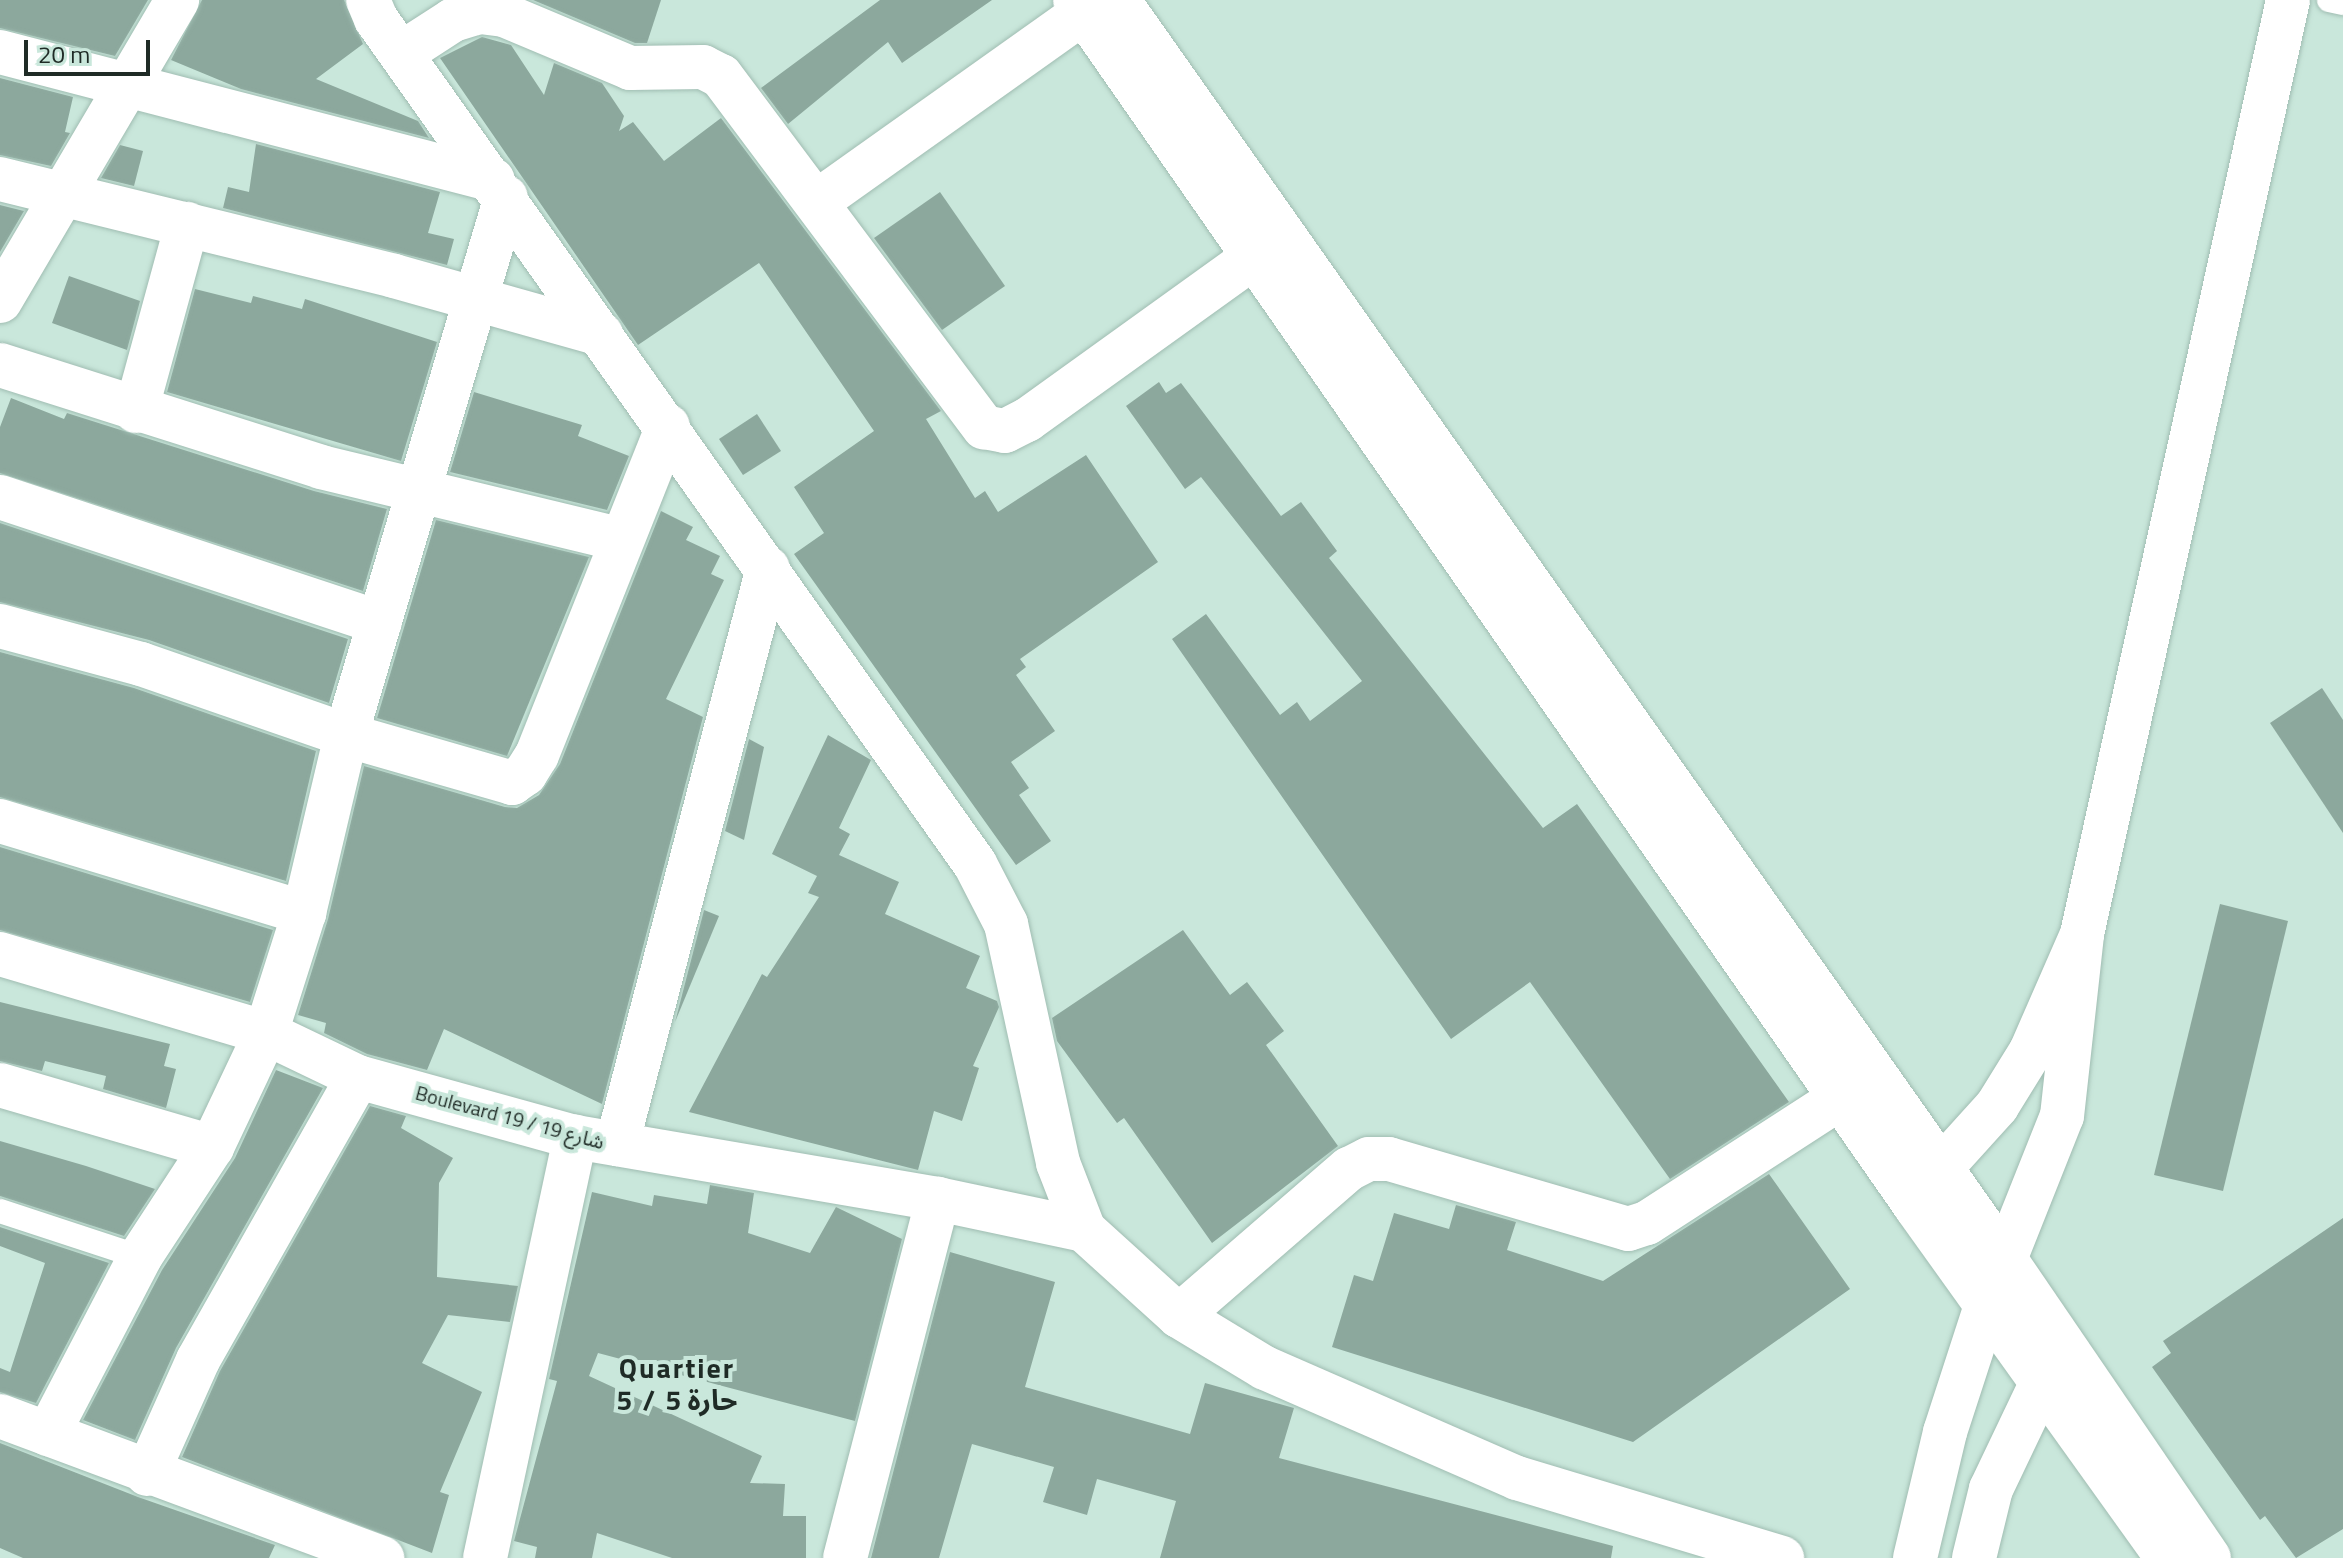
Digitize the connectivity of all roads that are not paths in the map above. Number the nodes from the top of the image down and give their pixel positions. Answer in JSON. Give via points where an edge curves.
{"nodes":[{"id":1,"x":177,"y":0,"type":"edge"},
{"id":2,"x":368,"y":0,"type":"edge"},
{"id":3,"x":2288,"y":0,"type":"edge"},
{"id":4,"x":2329,"y":0,"type":"edge"},
{"id":5,"x":1094,"y":3,"type":"edge"},
{"id":6,"x":2343,"y":3,"type":"edge"},
{"id":7,"x":0,"y":52,"type":"edge"},
{"id":8,"x":402,"y":53,"type":"junction"},
{"id":9,"x":128,"y":82,"type":"junction"},
{"id":10,"x":0,"y":179,"type":"edge"},
{"id":11,"x":500,"y":188,"type":"junction"},
{"id":12,"x":63,"y":194,"type":"junction"},
{"id":13,"x":818,"y":201,"type":"junction"},
{"id":14,"x":187,"y":224,"type":"junction"},
{"id":15,"x":1267,"y":244,"type":"junction"},
{"id":16,"x":478,"y":298,"type":"junction"},
{"id":17,"x":0,"y":301,"type":"edge"},
{"id":18,"x":601,"y":334,"type":"junction"},
{"id":19,"x":0,"y":365,"type":"edge"},
{"id":20,"x":136,"y":411,"type":"junction"},
{"id":21,"x":668,"y":426,"type":"junction"},
{"id":22,"x":422,"y":492,"type":"junction"},
{"id":23,"x":0,"y":497,"type":"edge"},
{"id":24,"x":619,"y":539,"type":"junction"},
{"id":25,"x":768,"y":568,"type":"junction"},
{"id":26,"x":380,"y":623,"type":"junction"},
{"id":27,"x":0,"y":626,"type":"edge"},
{"id":28,"x":346,"y":735,"type":"junction"},
{"id":29,"x":0,"y":821,"type":"edge"},
{"id":30,"x":304,"y":913,"type":"junction"},
{"id":31,"x":2082,"y":934,"type":"junction"},
{"id":32,"x":0,"y":954,"type":"edge"},
{"id":33,"x":266,"y":1033,"type":"junction"},
{"id":34,"x":358,"y":1077,"type":"junction"},
{"id":35,"x":0,"y":1085,"type":"edge"},
{"id":36,"x":1858,"y":1088,"type":"junction"},
{"id":37,"x":575,"y":1137,"type":"junction"},
{"id":38,"x":617,"y":1144,"type":"junction"},
{"id":39,"x":212,"y":1147,"type":"junction"},
{"id":40,"x":1941,"y":1168,"type":"junction"},
{"id":41,"x":938,"y":1199,"type":"junction"},
{"id":42,"x":0,"y":1211,"type":"edge"},
{"id":43,"x":1084,"y":1230,"type":"junction"},
{"id":44,"x":1938,"y":1238,"type":"junction"},
{"id":45,"x":140,"y":1257,"type":"junction"},
{"id":46,"x":2005,"y":1259,"type":"junction"},
{"id":47,"x":2029,"y":1298,"type":"junction"},
{"id":48,"x":1987,"y":1303,"type":"junction"},
{"id":49,"x":1179,"y":1316,"type":"junction"},
{"id":50,"x":2043,"y":1380,"type":"junction"},
{"id":51,"x":0,"y":1416,"type":"edge"},
{"id":52,"x":48,"y":1434,"type":"junction"},
{"id":53,"x":147,"y":1474,"type":"junction"},
{"id":54,"x":382,"y":1558,"type":"edge"},
{"id":55,"x":485,"y":1558,"type":"edge"},
{"id":56,"x":845,"y":1558,"type":"edge"},
{"id":57,"x":1782,"y":1558,"type":"edge"},
{"id":58,"x":1915,"y":1558,"type":"edge"},
{"id":59,"x":1974,"y":1558,"type":"edge"},
{"id":60,"x":2167,"y":1558,"type":"edge"},
{"id":61,"x":2209,"y":1558,"type":"edge"}],
"edges":[{"from":1,"to":9,"type":"street"},
{"from":2,"to":8,"type":"street"},
{"from":3,"to":31,"type":"street"},
{"from":4,"to":6,"type":"lane"},
{"from":5,"to":13,"type":"street"},
{"from":5,"to":15,"type":"street"},
{"from":7,"to":9,"type":"street"},
{"from":8,"to":11,"type":"street"},
{"from":8,"to":13,"type":"street","via":[[453,20],[480,12],[504,15],[630,68],[703,67],[734,89]]},
{"from":9,"to":11,"type":"street"},
{"from":9,"to":12,"type":"street"},
{"from":10,"to":12,"type":"street"},
{"from":11,"to":16,"type":"street"},
{"from":11,"to":18,"type":"street"},
{"from":12,"to":14,"type":"street"},
{"from":12,"to":17,"type":"street"},
{"from":13,"to":15,"type":"street","via":[[963,406],[984,427],[1005,431]]},
{"from":14,"to":16,"type":"street"},
{"from":14,"to":20,"type":"street"},
{"from":15,"to":36,"type":"street"},
{"from":16,"to":18,"type":"street"},
{"from":16,"to":22,"type":"street"},
{"from":18,"to":21,"type":"street"},
{"from":19,"to":20,"type":"street"},
{"from":20,"to":22,"type":"street"},
{"from":21,"to":24,"type":"street"},
{"from":21,"to":25,"type":"street"},
{"from":22,"to":24,"type":"street"},
{"from":22,"to":26,"type":"street"},
{"from":23,"to":26,"type":"street"},
{"from":24,"to":28,"type":"street","via":[[525,774],[512,783],[496,780]]},
{"from":25,"to":38,"type":"street"},
{"from":25,"to":43,"type":"street","via":[[975,864],[1006,924],[1023,983],[1035,1075]]},
{"from":26,"to":28,"type":"street"},
{"from":27,"to":28,"type":"street","via":[[141,664]]},
{"from":28,"to":30,"type":"street"},
{"from":29,"to":30,"type":"street"},
{"from":30,"to":33,"type":"street"},
{"from":31,"to":40,"type":"street","via":[[2031,1051],[1997,1106]]},
{"from":31,"to":46,"type":"street","via":[[2062,1116]]},
{"from":32,"to":33,"type":"street","name":"Boulevard 19 / شارع 19"},
{"from":33,"to":34,"type":"street","name":"Boulevard 19 / شارع 19"},
{"from":33,"to":39,"type":"street"},
{"from":34,"to":37,"type":"street","name":"Boulevard 19 / شارع 19"},
{"from":34,"to":53,"type":"street","via":[[198,1360]]},
{"from":35,"to":39,"type":"street"},
{"from":36,"to":40,"type":"street"},
{"from":36,"to":44,"type":"street"},
{"from":36,"to":49,"type":"street","via":[[1647,1223],[1628,1229],[1389,1159],[1369,1159],[1349,1169]]},
{"from":37,"to":38,"type":"street","name":"Boulevard 19 / شارع 19"},
{"from":37,"to":55,"type":"street"},
{"from":38,"to":41,"type":"street","name":"Boulevard 19 / شارع 19"},
{"from":39,"to":45,"type":"street"},
{"from":40,"to":44,"type":"street"},
{"from":40,"to":46,"type":"street"},
{"from":41,"to":43,"type":"street","name":"Boulevard 19 / شارع 19"},
{"from":41,"to":56,"type":"street"},
{"from":42,"to":45,"type":"lane"},
{"from":43,"to":49,"type":"street"},
{"from":44,"to":46,"type":"street"},
{"from":44,"to":48,"type":"street"},
{"from":45,"to":52,"type":"street"},
{"from":46,"to":47,"type":"street"},
{"from":47,"to":48,"type":"street"},
{"from":47,"to":50,"type":"street"},
{"from":47,"to":61,"type":"street"},
{"from":48,"to":50,"type":"street"},
{"from":48,"to":58,"type":"street","via":[[1945,1432]]},
{"from":49,"to":57,"type":"street","via":[[1265,1368],[1517,1478]]},
{"from":50,"to":59,"type":"street","via":[[1991,1489]]},
{"from":50,"to":60,"type":"street"},
{"from":51,"to":52,"type":"street"},
{"from":52,"to":53,"type":"street"},
{"from":53,"to":54,"type":"street"}]}
